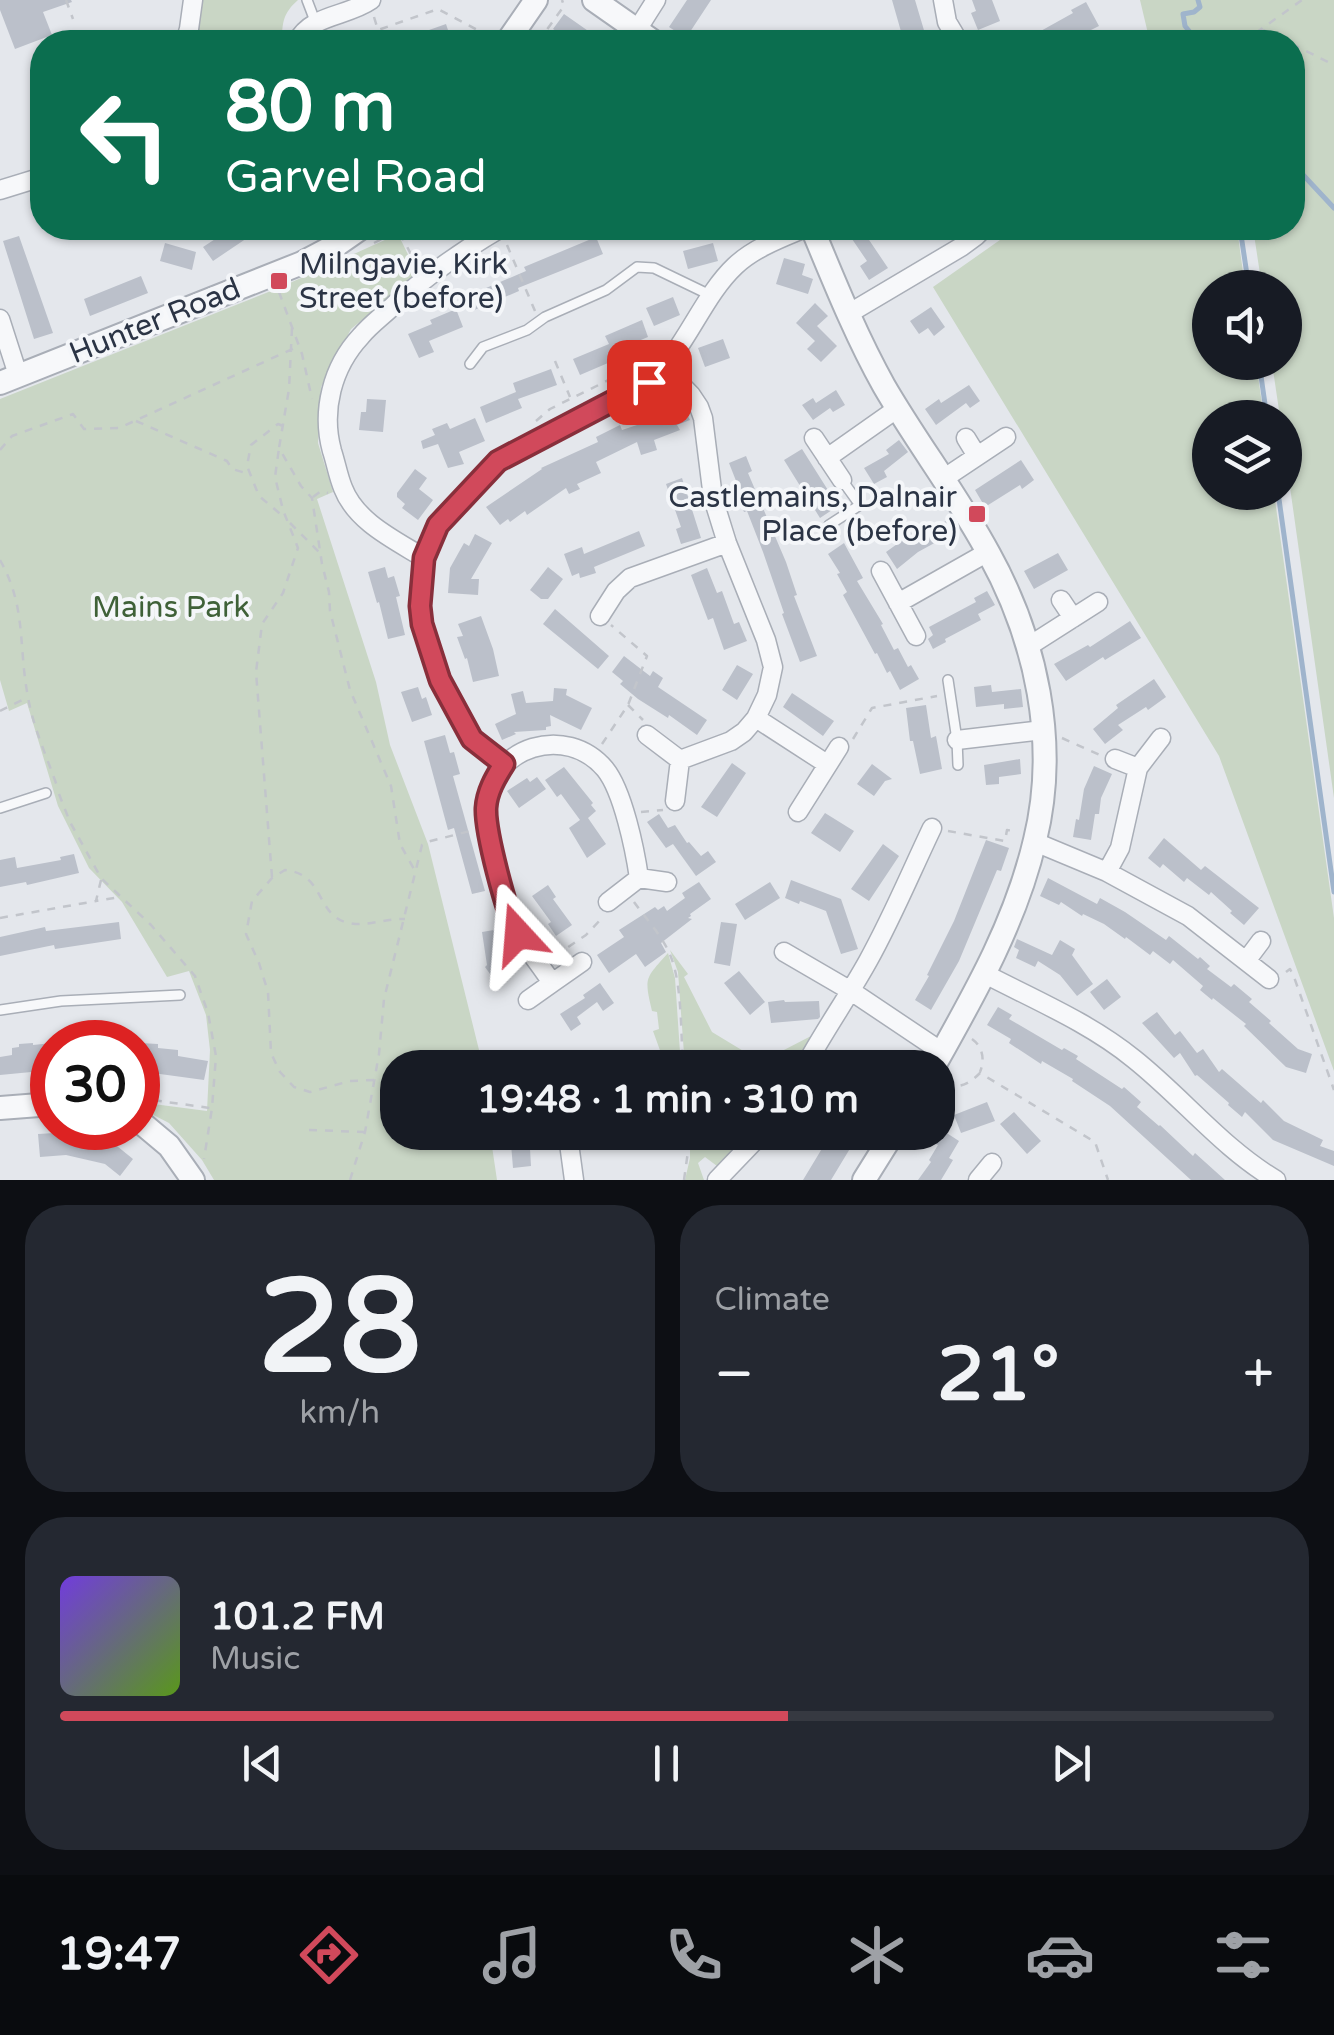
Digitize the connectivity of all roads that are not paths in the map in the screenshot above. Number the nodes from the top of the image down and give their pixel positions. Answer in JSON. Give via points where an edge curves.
{"nodes":[{"id":1,"x":193,"y":0,"type":"edge"},
{"id":2,"x":306,"y":0,"type":"edge"},
{"id":3,"x":536,"y":0,"type":"edge"},
{"id":4,"x":594,"y":0,"type":"edge"},
{"id":5,"x":656,"y":0,"type":"edge"},
{"id":6,"x":943,"y":0,"type":"edge"},
{"id":7,"x":370,"y":1,"type":"edge"},
{"id":8,"x":315,"y":22,"type":"junction"},
{"id":9,"x":187,"y":30,"type":"edge"},
{"id":10,"x":306,"y":30,"type":"edge"},
{"id":11,"x":504,"y":30,"type":"edge"},
{"id":12,"x":637,"y":30,"type":"edge"},
{"id":13,"x":648,"y":30,"type":"edge"},
{"id":14,"x":951,"y":30,"type":"edge"},
{"id":15,"x":30,"y":181,"type":"edge"},
{"id":16,"x":0,"y":190,"type":"edge"},
{"id":17,"x":341,"y":240,"type":"edge"},
{"id":18,"x":489,"y":240,"type":"edge"},
{"id":19,"x":779,"y":240,"type":"edge"},
{"id":20,"x":814,"y":240,"type":"edge"},
{"id":21,"x":970,"y":240,"type":"edge"},
{"id":22,"x":712,"y":296,"type":"junction"},
{"id":23,"x":848,"y":314,"type":"junction"},
{"id":24,"x":0,"y":319,"type":"edge"},
{"id":25,"x":657,"y":363,"type":"junction"},
{"id":26,"x":470,"y":364,"type":"dead end"},
{"id":27,"x":9,"y":379,"type":"edge"},
{"id":28,"x":898,"y":408,"type":"junction"},
{"id":29,"x":1006,"y":437,"type":"dead end"},
{"id":30,"x":814,"y":438,"type":"dead end"},
{"id":31,"x":966,"y":438,"type":"dead end"},
{"id":32,"x":977,"y":456,"type":"junction"},
{"id":33,"x":827,"y":458,"type":"junction"},
{"id":34,"x":943,"y":479,"type":"junction"},
{"id":35,"x":842,"y":480,"type":"joint"},
{"id":36,"x":828,"y":525,"type":"dead end"},
{"id":37,"x":727,"y":543,"type":"junction"},
{"id":38,"x":988,"y":552,"type":"junction"},
{"id":39,"x":424,"y":558,"type":"junction"},
{"id":40,"x":881,"y":571,"type":"dead end"},
{"id":41,"x":1061,"y":600,"type":"dead end"},
{"id":42,"x":1098,"y":602,"type":"dead end"},
{"id":43,"x":898,"y":604,"type":"junction"},
{"id":44,"x":600,"y":616,"type":"road end"},
{"id":45,"x":1073,"y":618,"type":"junction"},
{"id":46,"x":916,"y":636,"type":"dead end"},
{"id":47,"x":1029,"y":646,"type":"junction"},
{"id":48,"x":948,"y":680,"type":"dead end"},
{"id":49,"x":756,"y":718,"type":"junction"},
{"id":50,"x":1043,"y":730,"type":"junction"},
{"id":51,"x":647,"y":735,"type":"road end"},
{"id":52,"x":1161,"y":738,"type":"dead end"},
{"id":53,"x":957,"y":740,"type":"junction"},
{"id":54,"x":839,"y":747,"type":"road end"},
{"id":55,"x":1115,"y":758,"type":"road end"},
{"id":56,"x":680,"y":760,"type":"junction"},
{"id":57,"x":504,"y":764,"type":"junction"},
{"id":58,"x":828,"y":764,"type":"junction"},
{"id":59,"x":958,"y":766,"type":"dead end"},
{"id":60,"x":1138,"y":768,"type":"junction"},
{"id":61,"x":46,"y":793,"type":"dead end"},
{"id":62,"x":675,"y":801,"type":"road end"},
{"id":63,"x":0,"y":808,"type":"edge"},
{"id":64,"x":798,"y":812,"type":"dead end"},
{"id":65,"x":932,"y":828,"type":"road end"},
{"id":66,"x":1036,"y":838,"type":"junction"},
{"id":67,"x":1108,"y":872,"type":"junction"},
{"id":68,"x":667,"y":882,"type":"dead end"},
{"id":69,"x":632,"y":884,"type":"junction"},
{"id":70,"x":608,"y":902,"type":"road end"},
{"id":71,"x":1262,"y":942,"type":"dead end"},
{"id":72,"x":784,"y":952,"type":"dead end"},
{"id":73,"x":1246,"y":961,"type":"junction"},
{"id":74,"x":582,"y":962,"type":"dead end"},
{"id":75,"x":985,"y":974,"type":"junction"},
{"id":76,"x":1269,"y":979,"type":"road end"},
{"id":77,"x":552,"y":983,"type":"junction"},
{"id":78,"x":851,"y":991,"type":"junction"},
{"id":79,"x":180,"y":995,"type":"dead end"},
{"id":80,"x":528,"y":1000,"type":"dead end"},
{"id":81,"x":0,"y":1010,"type":"edge"},
{"id":82,"x":813,"y":1050,"type":"edge"},
{"id":83,"x":925,"y":1050,"type":"edge"},
{"id":84,"x":944,"y":1050,"type":"edge"},
{"id":85,"x":30,"y":1106,"type":"edge"},
{"id":86,"x":0,"y":1108,"type":"edge"},
{"id":87,"x":160,"y":1139,"type":"edge"},
{"id":88,"x":570,"y":1150,"type":"edge"},
{"id":89,"x":746,"y":1150,"type":"edge"},
{"id":90,"x":883,"y":1150,"type":"edge"},
{"id":91,"x":992,"y":1163,"type":"dead end"},
{"id":92,"x":198,"y":1171,"type":"edge"},
{"id":93,"x":574,"y":1180,"type":"edge"},
{"id":94,"x":717,"y":1180,"type":"edge"},
{"id":95,"x":864,"y":1180,"type":"edge"},
{"id":96,"x":978,"y":1180,"type":"edge"},
{"id":97,"x":1276,"y":1180,"type":"edge"}],
"edges":[{"from":1,"to":9,"type":"street"},
{"from":2,"to":8,"type":"lane"},
{"from":3,"to":11,"type":"street"},
{"from":4,"to":12,"type":"street"},
{"from":5,"to":13,"type":"street"},
{"from":6,"to":14,"type":"street"},
{"from":7,"to":8,"type":"street"},
{"from":8,"to":10,"type":"street"},
{"from":15,"to":16,"type":"street"},
{"from":17,"to":27,"type":"street","name":"Hunter Road"},
{"from":18,"to":39,"type":"street","via":[[423,279],[360,336],[334,382],[328,436],[343,488],[373,525]]},
{"from":19,"to":22,"type":"street","via":[[735,266]]},
{"from":20,"to":23,"type":"street"},
{"from":21,"to":23,"type":"street"},
{"from":22,"to":25,"type":"street"},
{"from":22,"to":26,"type":"lane","via":[[654,268],[637,268],[606,290],[483,348]]},
{"from":23,"to":28,"type":"street"},
{"from":24,"to":27,"type":"street"},
{"from":25,"to":37,"type":"street","via":[[699,406]]},
{"from":25,"to":39,"type":"street","via":[[641,388],[498,461],[438,525]]},
{"from":28,"to":33,"type":"street"},
{"from":28,"to":34,"type":"street"},
{"from":29,"to":32,"type":"street"},
{"from":30,"to":33,"type":"street"},
{"from":31,"to":32,"type":"street"},
{"from":32,"to":34,"type":"street"},
{"from":33,"to":35,"type":"street"},
{"from":34,"to":38,"type":"street"},
{"from":35,"to":36,"type":"lane","via":[[860,506]]},
{"from":37,"to":44,"type":"street","via":[[630,578]]},
{"from":37,"to":49,"type":"street","via":[[772,666]]},
{"from":38,"to":43,"type":"street"},
{"from":38,"to":47,"type":"street"},
{"from":39,"to":57,"type":"street","via":[[422,624],[440,680],[472,739]]},
{"from":40,"to":43,"type":"street"},
{"from":41,"to":45,"type":"street"},
{"from":42,"to":45,"type":"street"},
{"from":43,"to":46,"type":"street"},
{"from":45,"to":47,"type":"street"},
{"from":47,"to":50,"type":"street"},
{"from":48,"to":53,"type":"lane"},
{"from":49,"to":56,"type":"street","via":[[731,741]]},
{"from":49,"to":58,"type":"street"},
{"from":50,"to":53,"type":"street"},
{"from":50,"to":66,"type":"street"},
{"from":51,"to":56,"type":"street"},
{"from":52,"to":60,"type":"street"},
{"from":53,"to":59,"type":"lane"},
{"from":54,"to":58,"type":"street"},
{"from":55,"to":60,"type":"street"},
{"from":56,"to":62,"type":"street"},
{"from":57,"to":69,"type":"street","via":[[529,748],[559,744],[604,768],[625,816]]},
{"from":57,"to":77,"type":"street","via":[[487,801],[488,827],[509,915]]},
{"from":58,"to":64,"type":"street"},
{"from":60,"to":67,"type":"street"},
{"from":61,"to":63,"type":"lane"},
{"from":65,"to":78,"type":"street"},
{"from":66,"to":67,"type":"street"},
{"from":66,"to":75,"type":"street"},
{"from":67,"to":73,"type":"street","via":[[1188,916]]},
{"from":68,"to":69,"type":"street"},
{"from":69,"to":70,"type":"street"},
{"from":71,"to":73,"type":"street"},
{"from":72,"to":78,"type":"street"},
{"from":73,"to":76,"type":"street"},
{"from":74,"to":77,"type":"street"},
{"from":75,"to":84,"type":"street"},
{"from":75,"to":97,"type":"street","via":[[1112,1041]]},
{"from":77,"to":80,"type":"street"},
{"from":78,"to":82,"type":"street"},
{"from":78,"to":83,"type":"street"},
{"from":79,"to":81,"type":"lane"},
{"from":85,"to":86,"type":"street"},
{"from":87,"to":92,"type":"street"},
{"from":88,"to":93,"type":"street"},
{"from":89,"to":94,"type":"street"},
{"from":90,"to":95,"type":"street"},
{"from":91,"to":96,"type":"street"}]}
